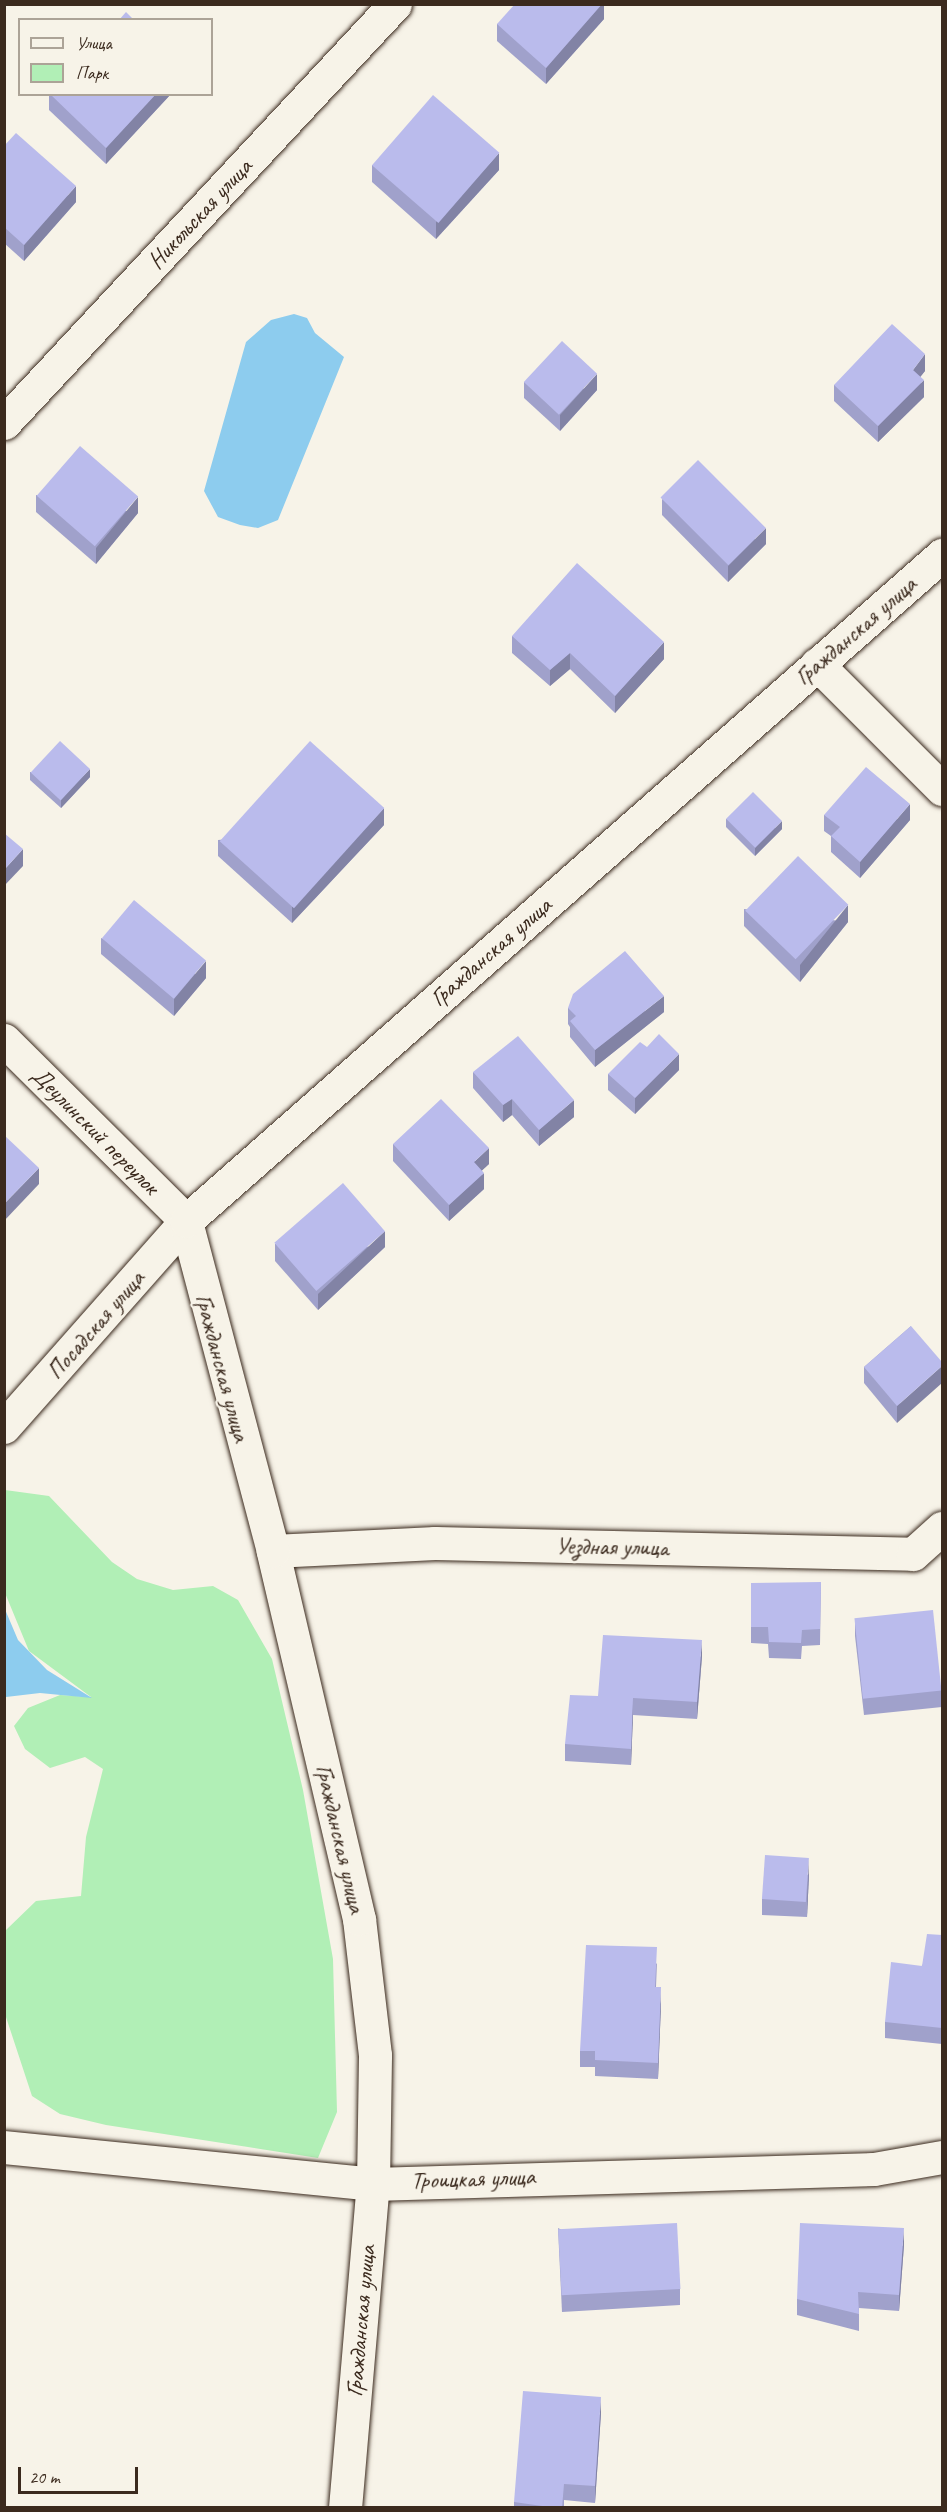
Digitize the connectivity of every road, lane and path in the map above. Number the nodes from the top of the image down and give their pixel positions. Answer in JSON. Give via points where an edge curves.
{"nodes":[{"id":1,"x":395,"y":4,"type":"edge"},
{"id":2,"x":4,"y":423,"type":"edge"},
{"id":3,"x":942,"y":555,"type":"edge"},
{"id":4,"x":817,"y":664,"type":"junction"},
{"id":5,"x":942,"y":789,"type":"edge"},
{"id":6,"x":4,"y":1040,"type":"edge"},
{"id":7,"x":186,"y":1221,"type":"junction"},
{"id":8,"x":4,"y":1427,"type":"edge"},
{"id":9,"x":942,"y":1528,"type":"edge"},
{"id":10,"x":273,"y":1551,"type":"junction"},
{"id":11,"x":4,"y":2148,"type":"edge"},
{"id":12,"x":942,"y":2157,"type":"edge"},
{"id":13,"x":373,"y":2184,"type":"junction"},
{"id":14,"x":345,"y":2508,"type":"edge"}],
"edges":[{"from":1,"to":2,"type":"street","name":"Никольская улица"},
{"from":3,"to":4,"type":"street","name":"Гражданская улица"},
{"from":4,"to":5,"type":"street"},
{"from":4,"to":7,"type":"street","name":"Гражданская улица"},
{"from":6,"to":7,"type":"street","name":"Деулинский переулок"},
{"from":7,"to":8,"type":"street","name":"Посадская улица"},
{"from":7,"to":10,"type":"street","name":"Гражданская улица"},
{"from":9,"to":10,"type":"street","name":"Уездная улица","via":[[913,1554],[435,1543]]},
{"from":10,"to":13,"type":"street","name":"Гражданская улица","via":[[359,1919],[375,2055]]},
{"from":11,"to":13,"type":"street","name":"Троицкая улица"},
{"from":12,"to":13,"type":"street","name":"Троицкая улица","via":[[874,2169]]},
{"from":13,"to":14,"type":"street","name":"Гражданская улица"}]}
